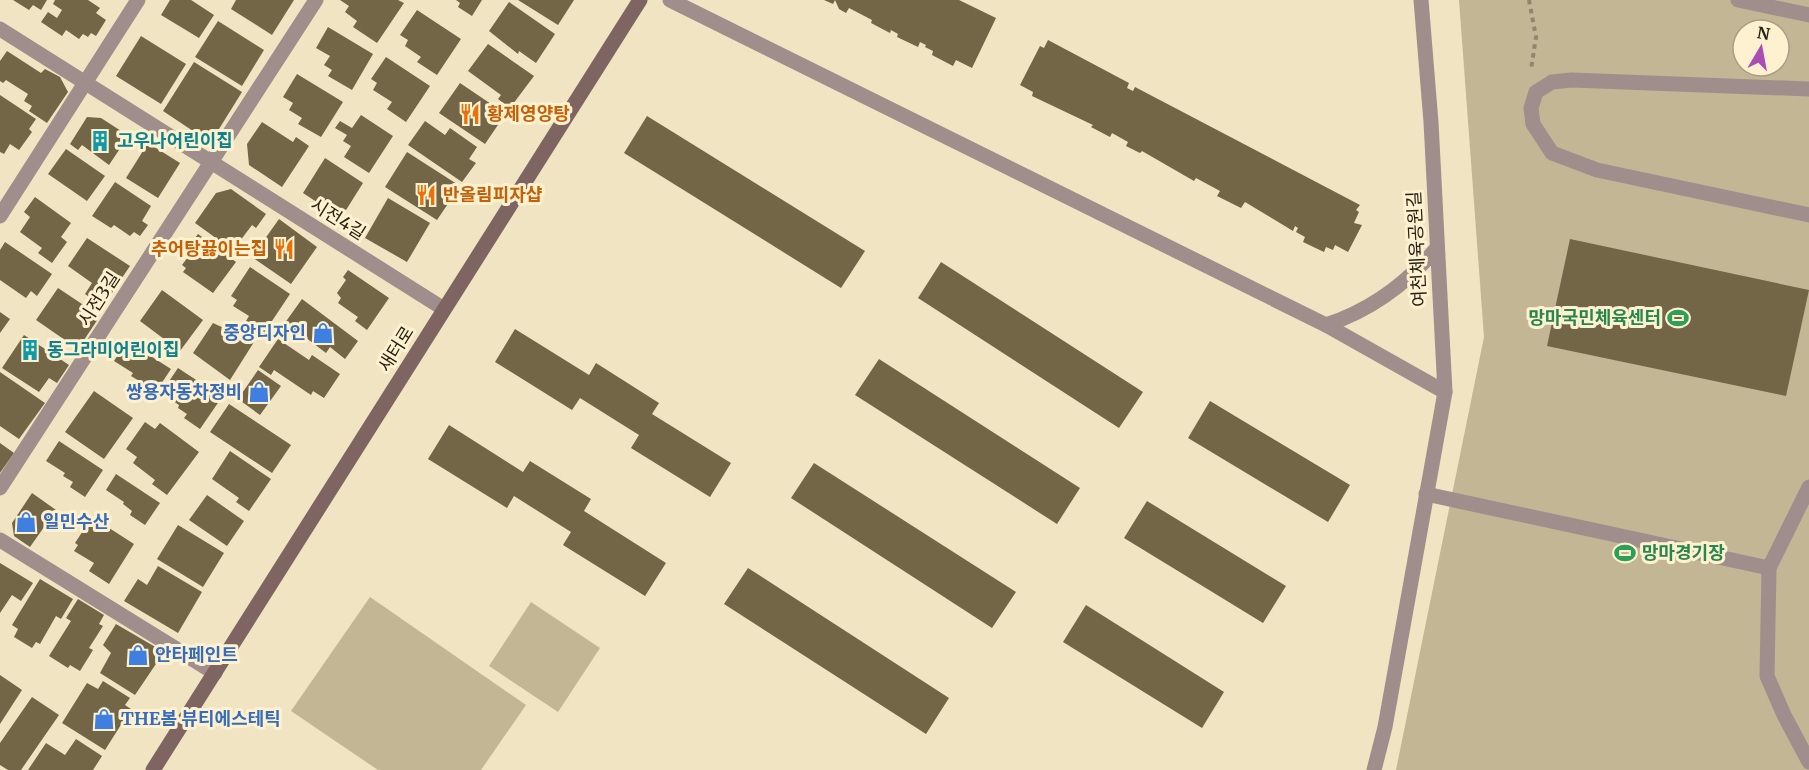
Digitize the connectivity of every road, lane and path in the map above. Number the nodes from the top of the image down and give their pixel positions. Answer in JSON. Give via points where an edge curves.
{"nodes":[{"id":1,"x":138,"y":0,"type":"edge"},
{"id":2,"x":316,"y":0,"type":"edge"},
{"id":3,"x":640,"y":0,"type":"edge"},
{"id":4,"x":670,"y":0,"type":"edge"},
{"id":5,"x":1421,"y":0,"type":"edge"},
{"id":6,"x":1529,"y":0,"type":"edge"},
{"id":7,"x":1738,"y":0,"type":"edge"},
{"id":8,"x":1809,"y":15,"type":"edge"},
{"id":9,"x":0,"y":29,"type":"edge"},
{"id":10,"x":85,"y":83,"type":"junction"},
{"id":11,"x":1809,"y":89,"type":"edge"},
{"id":12,"x":1536,"y":92,"type":"junction"},
{"id":13,"x":211,"y":162,"type":"junction"},
{"id":14,"x":1809,"y":215,"type":"edge"},
{"id":15,"x":0,"y":216,"type":"edge"},
{"id":16,"x":1436,"y":250,"type":"junction"},
{"id":17,"x":444,"y":309,"type":"junction"},
{"id":18,"x":1326,"y":325,"type":"junction"},
{"id":19,"x":1445,"y":392,"type":"junction"},
{"id":20,"x":1809,"y":487,"type":"edge"},
{"id":21,"x":0,"y":488,"type":"edge"},
{"id":22,"x":1426,"y":494,"type":"junction"},
{"id":23,"x":0,"y":540,"type":"edge"},
{"id":24,"x":1769,"y":568,"type":"junction"},
{"id":25,"x":215,"y":673,"type":"junction"},
{"id":26,"x":1809,"y":762,"type":"edge"},
{"id":27,"x":152,"y":767,"type":"edge"},
{"id":28,"x":1374,"y":770,"type":"edge"}],
"edges":[{"from":1,"to":10,"type":"street"},
{"from":2,"to":13,"type":"street"},
{"from":3,"to":17,"type":"street","name":"새터로"},
{"from":4,"to":18,"type":"street"},
{"from":5,"to":16,"type":"street","name":"여천체육공원길"},
{"from":6,"to":12,"type":"path","via":[[1536,37],[1529,83]]},
{"from":7,"to":8,"type":"street"},
{"from":9,"to":10,"type":"street","name":"시전4길"},
{"from":10,"to":13,"type":"street","name":"시전4길"},
{"from":10,"to":15,"type":"street"},
{"from":11,"to":12,"type":"street","via":[[1572,80],[1552,82]]},
{"from":12,"to":14,"type":"street","via":[[1531,108],[1533,124],[1552,153],[1597,170]]},
{"from":13,"to":17,"type":"street","name":"시전4길"},
{"from":13,"to":21,"type":"street","name":"시전3길"},
{"from":16,"to":18,"type":"street","via":[[1393,290]]},
{"from":16,"to":19,"type":"street","name":"여천체육공원길"},
{"from":17,"to":25,"type":"street","name":"새터로"},
{"from":18,"to":19,"type":"street"},
{"from":19,"to":22,"type":"street","name":"여천체육공원길"},
{"from":20,"to":24,"type":"street"},
{"from":22,"to":24,"type":"street"},
{"from":22,"to":28,"type":"street","name":"여천체육공원길"},
{"from":23,"to":25,"type":"street"},
{"from":24,"to":26,"type":"street","via":[[1767,676]]},
{"from":25,"to":27,"type":"street","name":"새터로"}]}
